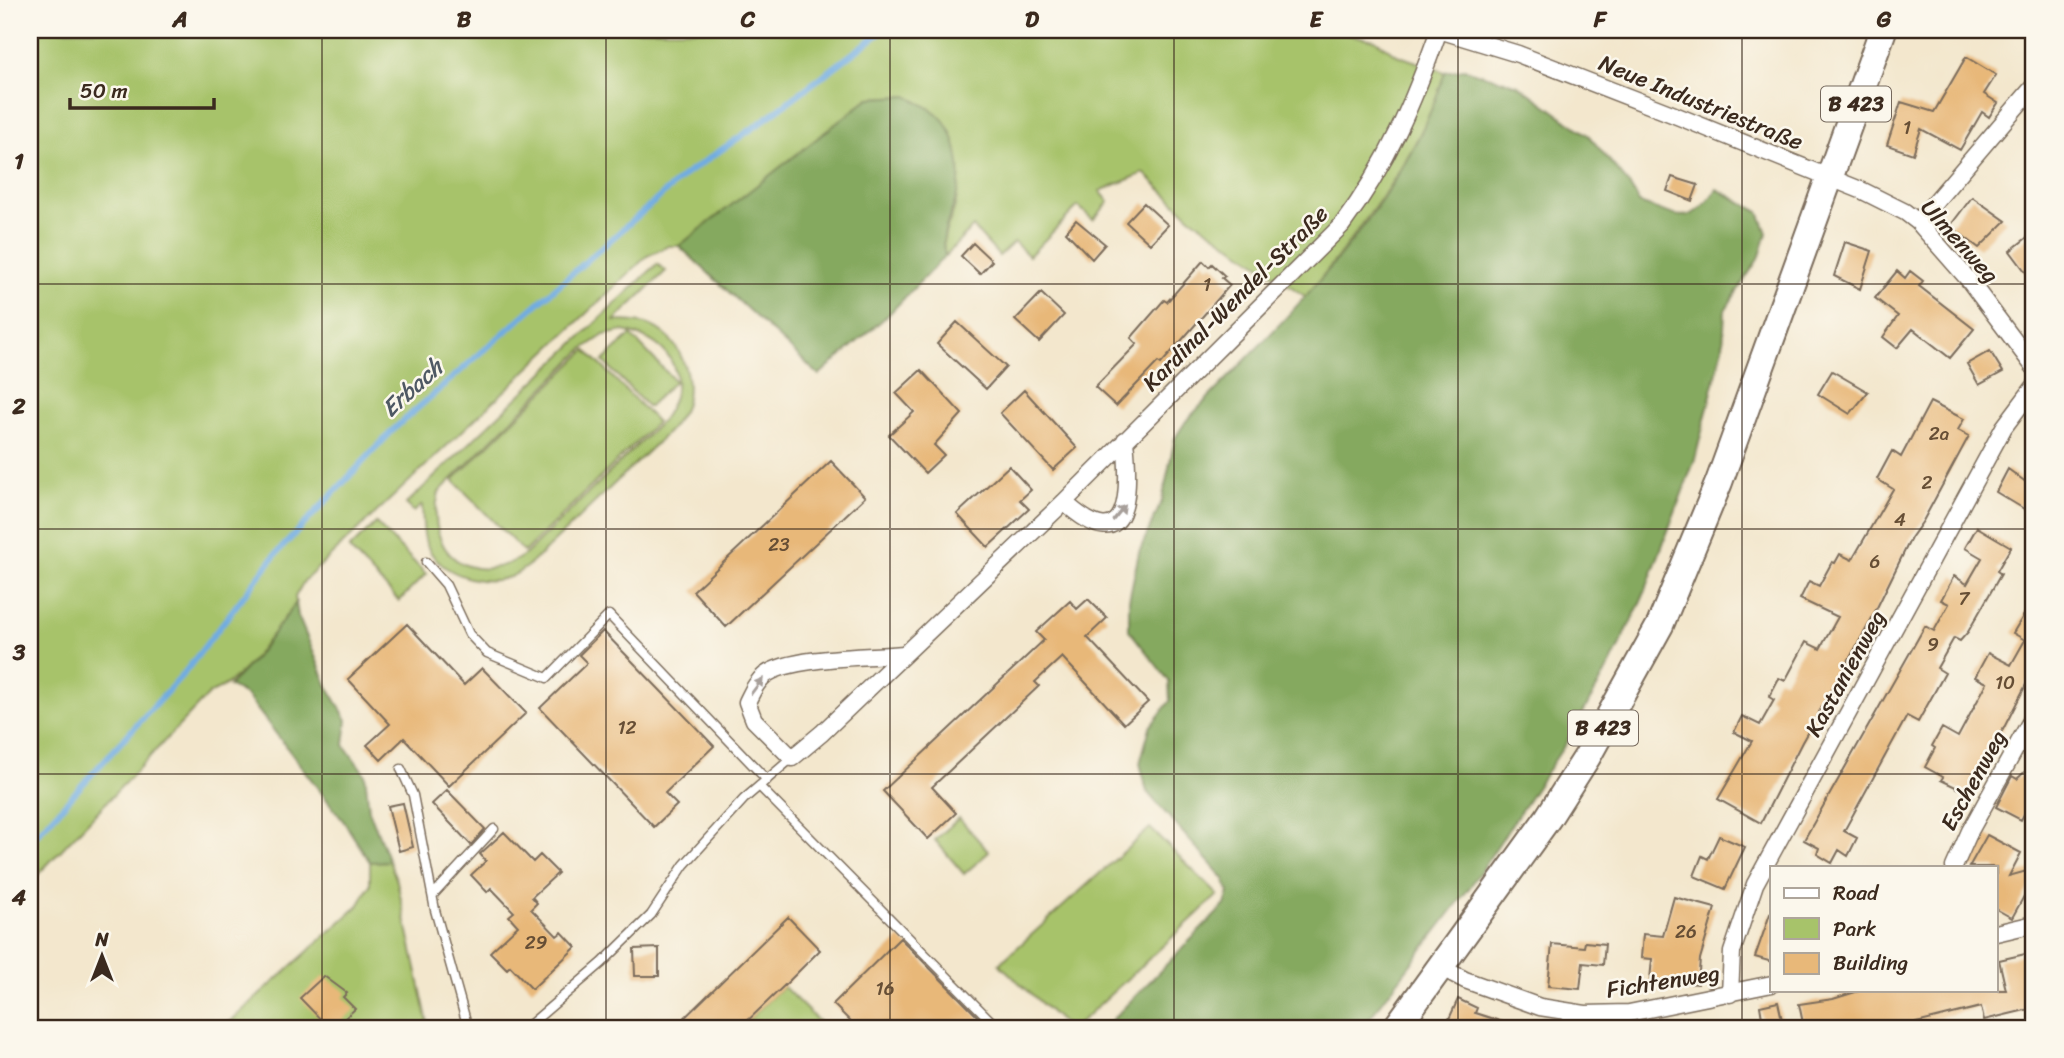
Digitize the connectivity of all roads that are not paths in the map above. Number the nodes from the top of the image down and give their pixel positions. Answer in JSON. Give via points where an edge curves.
{"nodes":[{"id":1,"x":1438,"y":30,"type":"edge"},
{"id":2,"x":1883,"y":30,"type":"edge"},
{"id":3,"x":2034,"y":86,"type":"edge"},
{"id":4,"x":1828,"y":177,"type":"junction"},
{"id":5,"x":1918,"y":222,"type":"junction"},
{"id":6,"x":2034,"y":367,"type":"edge"},
{"id":7,"x":2034,"y":387,"type":"edge"},
{"id":8,"x":1125,"y":440,"type":"junction"},
{"id":9,"x":1064,"y":502,"type":"junction"},
{"id":10,"x":426,"y":562,"type":"dead end"},
{"id":11,"x":905,"y":654,"type":"junction"},
{"id":12,"x":2034,"y":715,"type":"edge"},
{"id":13,"x":792,"y":758,"type":"junction"},
{"id":14,"x":401,"y":769,"type":"dead end"},
{"id":15,"x":763,"y":783,"type":"junction"},
{"id":16,"x":494,"y":829,"type":"dead end"},
{"id":17,"x":1954,"y":866,"type":"edge"},
{"id":18,"x":433,"y":895,"type":"junction"},
{"id":19,"x":2034,"y":924,"type":"edge"},
{"id":20,"x":1997,"y":933,"type":"edge"},
{"id":21,"x":1442,"y":968,"type":"junction"},
{"id":22,"x":1770,"y":984,"type":"edge"},
{"id":23,"x":1730,"y":994,"type":"junction"},
{"id":24,"x":468,"y":1028,"type":"edge"},
{"id":25,"x":527,"y":1028,"type":"edge"},
{"id":26,"x":998,"y":1028,"type":"edge"},
{"id":27,"x":1396,"y":1028,"type":"edge"}],
"edges":[{"from":1,"to":4,"type":"street","name":"Neue Industriestraße","via":[[1518,54]]},
{"from":1,"to":8,"type":"street","name":"Kardinal-Wendel-Straße","via":[[1395,142],[1342,225]]},
{"from":2,"to":4,"type":"main road","number":"B 423"},
{"from":3,"to":5,"type":"street"},
{"from":4,"to":5,"type":"street","name":"Ulmenweg"},
{"from":4,"to":21,"type":"main road","number":"B 423","via":[[1719,482],[1660,625],[1568,787]]},
{"from":5,"to":6,"type":"street","name":"Ulmenweg"},
{"from":7,"to":23,"type":"street","name":"Kastanienweg","via":[[1999,436],[1755,884],[1732,952]]},
{"from":8,"to":9,"type":"street","name":"Kardinal-Wendel-Straße"},
{"from":9,"to":8,"type":"street","one_way":true,"via":[[1084,520],[1099,525],[1113,522],[1125,510],[1129,477]]},
{"from":9,"to":11,"type":"street","name":"Kardinal-Wendel-Straße"},
{"from":10,"to":15,"type":"lane","via":[[446,585],[469,634],[487,653],[547,678],[611,616]]},
{"from":11,"to":13,"type":"street","name":"Kardinal-Wendel-Straße"},
{"from":13,"to":11,"type":"street","one_way":true,"via":[[754,720],[747,702],[765,675],[800,663]]},
{"from":12,"to":17,"type":"street","name":"Eschenweg"},
{"from":13,"to":15,"type":"lane"},
{"from":14,"to":18,"type":"lane","via":[[413,795]]},
{"from":15,"to":25,"type":"lane","via":[[684,865],[651,915]]},
{"from":15,"to":26,"type":"lane"},
{"from":16,"to":18,"type":"lane"},
{"from":18,"to":24,"type":"lane"},
{"from":19,"to":20,"type":"street"},
{"from":21,"to":23,"type":"street","name":"Fichtenweg","via":[[1540,1007],[1585,1014],[1629,1013]]},
{"from":21,"to":27,"type":"main road","number":"B 423"},
{"from":22,"to":23,"type":"street","name":"Fichtenweg"}]}
